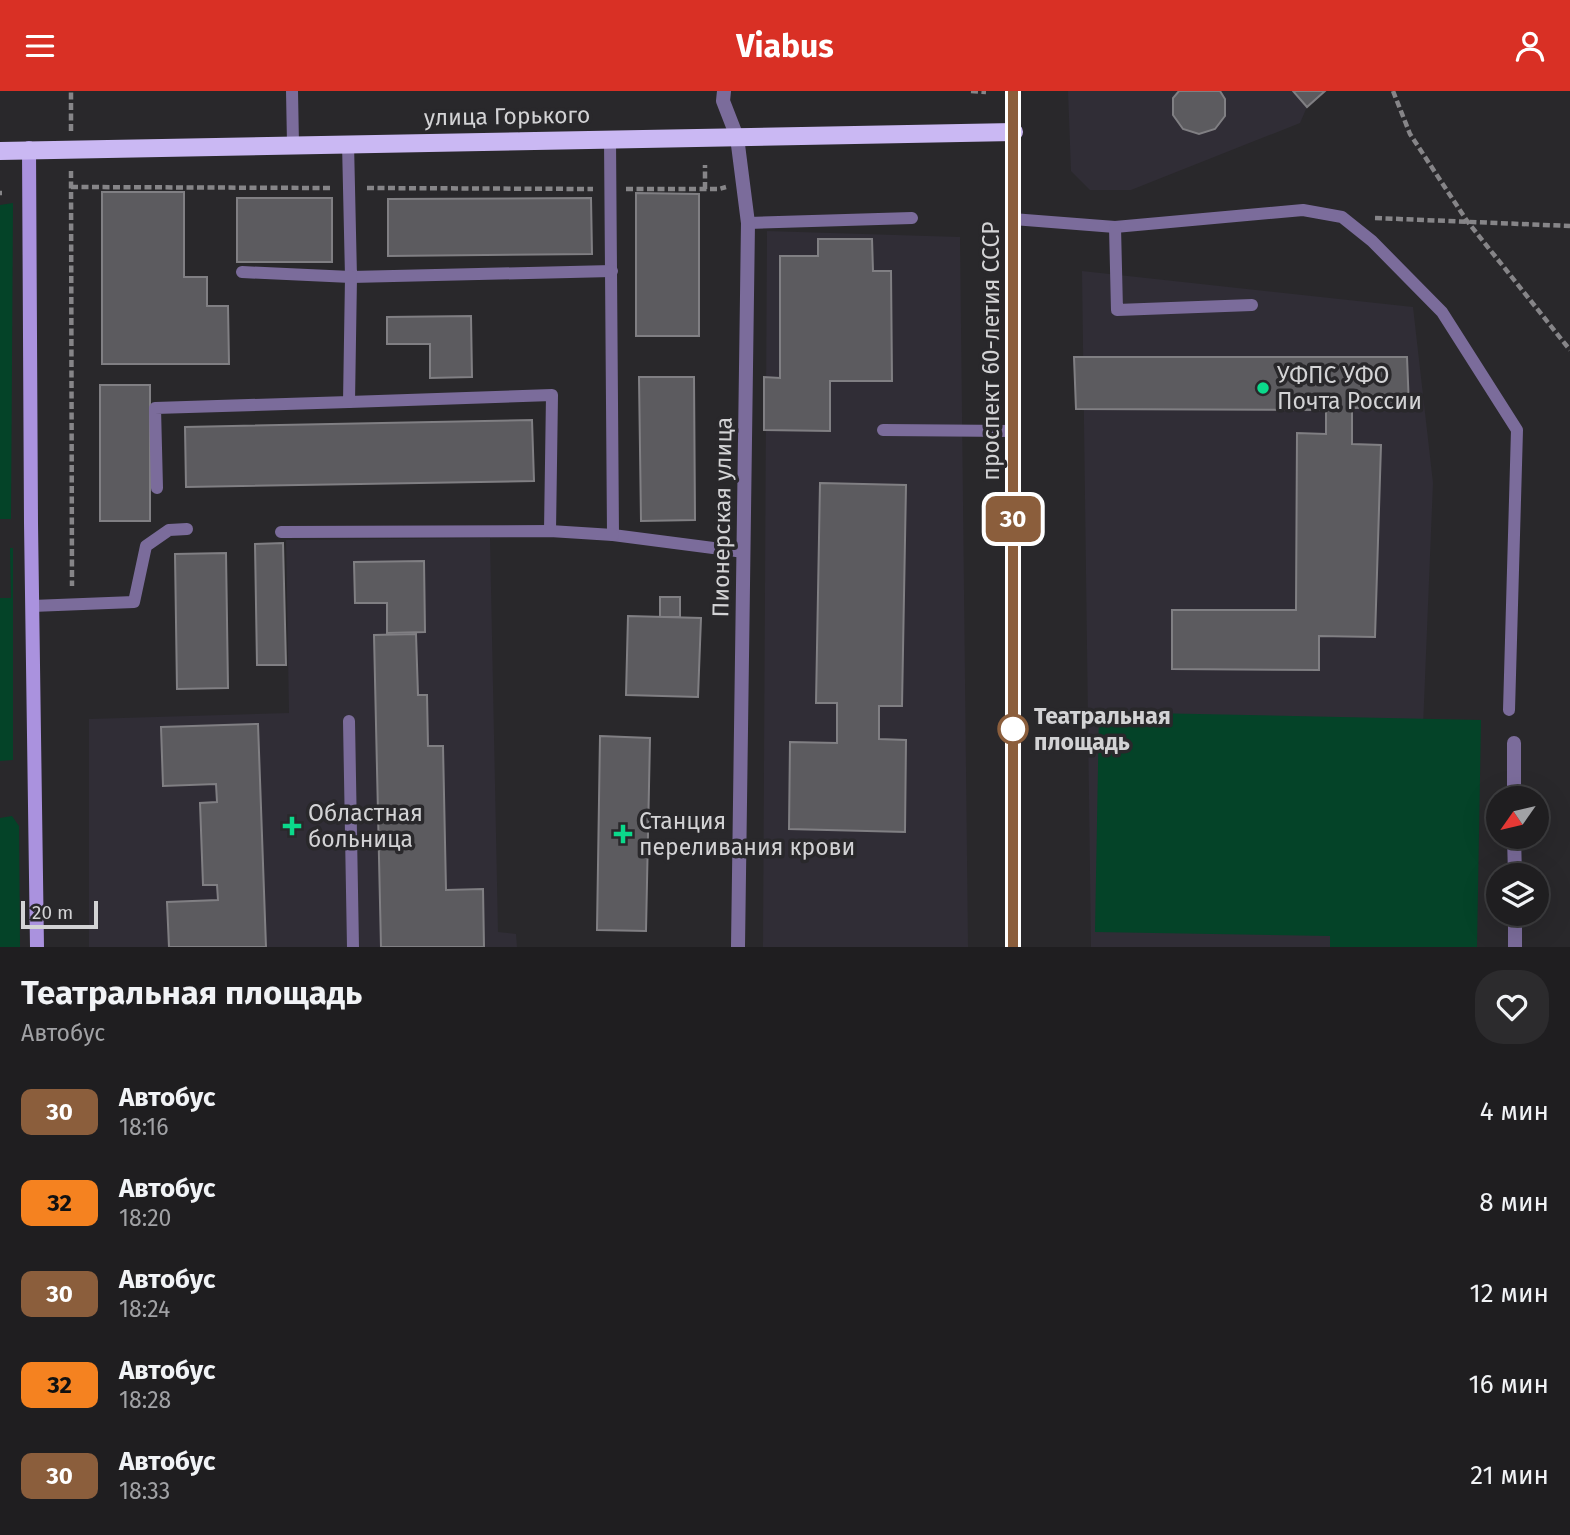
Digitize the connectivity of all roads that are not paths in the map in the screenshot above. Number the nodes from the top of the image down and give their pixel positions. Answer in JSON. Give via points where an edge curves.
{"nodes":[{"id":1,"x":292,"y":91,"type":"edge"},
{"id":2,"x":723,"y":91,"type":"edge"},
{"id":3,"x":1013,"y":91,"type":"edge"},
{"id":4,"x":1014,"y":132,"type":"junction"},
{"id":5,"x":737,"y":137,"type":"junction"},
{"id":6,"x":610,"y":139,"type":"junction"},
{"id":7,"x":348,"y":143,"type":"junction"},
{"id":8,"x":293,"y":144,"type":"junction"},
{"id":9,"x":29,"y":148,"type":"junction"},
{"id":10,"x":0,"y":151,"type":"edge"},
{"id":11,"x":912,"y":218,"type":"dead end"},
{"id":12,"x":1014,"y":219,"type":"junction"},
{"id":13,"x":748,"y":223,"type":"junction"},
{"id":14,"x":1115,"y":227,"type":"junction"},
{"id":15,"x":612,"y":271,"type":"junction"},
{"id":16,"x":242,"y":272,"type":"dead end"},
{"id":17,"x":351,"y":277,"type":"junction"},
{"id":18,"x":1252,"y":305,"type":"dead end"},
{"id":19,"x":349,"y":402,"type":"junction"},
{"id":20,"x":883,"y":430,"type":"dead end"},
{"id":21,"x":1013,"y":431,"type":"junction"},
{"id":22,"x":157,"y":488,"type":"dead end"},
{"id":23,"x":187,"y":529,"type":"dead end"},
{"id":24,"x":550,"y":531,"type":"junction"},
{"id":25,"x":281,"y":532,"type":"dead end"},
{"id":26,"x":613,"y":535,"type":"junction"},
{"id":27,"x":744,"y":552,"type":"junction"},
{"id":28,"x":32,"y":606,"type":"junction"},
{"id":29,"x":1509,"y":711,"type":"dead end"},
{"id":30,"x":349,"y":720,"type":"dead end"},
{"id":31,"x":1514,"y":743,"type":"dead end"},
{"id":32,"x":1514,"y":786,"type":"edge"},
{"id":33,"x":1515,"y":926,"type":"edge"},
{"id":34,"x":37,"y":947,"type":"edge"},
{"id":35,"x":354,"y":947,"type":"edge"},
{"id":36,"x":738,"y":947,"type":"edge"},
{"id":37,"x":1013,"y":947,"type":"edge"},
{"id":38,"x":1515,"y":947,"type":"edge"}],
"edges":[{"from":1,"to":8,"type":"lane"},
{"from":2,"to":5,"type":"street","name":"Пионерская улица"},
{"from":3,"to":4,"type":"main road","name":"проспект 60-летия СССР"},
{"from":4,"to":5,"type":"main road","name":"улица Горького"},
{"from":4,"to":12,"type":"main road","name":"проспект 60-летия СССР"},
{"from":5,"to":6,"type":"main road","name":"улица Горького"},
{"from":5,"to":13,"type":"street","name":"Пионерская улица"},
{"from":6,"to":7,"type":"main road","name":"улица Горького"},
{"from":6,"to":15,"type":"lane"},
{"from":7,"to":8,"type":"main road","name":"улица Горького"},
{"from":7,"to":17,"type":"lane"},
{"from":8,"to":9,"type":"main road","name":"улица Горького"},
{"from":9,"to":10,"type":"main road","name":"улица Горького"},
{"from":9,"to":28,"type":"main road"},
{"from":11,"to":13,"type":"lane"},
{"from":12,"to":14,"type":"lane"},
{"from":12,"to":21,"type":"main road","name":"проспект 60-летия СССР"},
{"from":13,"to":27,"type":"street","name":"Пионерская улица"},
{"from":14,"to":18,"type":"lane","via":[[1116,310]]},
{"from":14,"to":29,"type":"lane","via":[[1303,210],[1342,217],[1373,241],[1442,312],[1517,430]]},
{"from":15,"to":17,"type":"lane"},
{"from":15,"to":26,"type":"lane"},
{"from":16,"to":17,"type":"lane"},
{"from":17,"to":19,"type":"lane"},
{"from":19,"to":22,"type":"lane","via":[[155,408]]},
{"from":19,"to":24,"type":"lane","via":[[552,395]]},
{"from":20,"to":21,"type":"lane"},
{"from":21,"to":37,"type":"main road","name":"проспект 60-летия СССР"},
{"from":23,"to":28,"type":"lane","via":[[169,530],[146,546],[134,602]]},
{"from":24,"to":25,"type":"lane"},
{"from":24,"to":26,"type":"lane"},
{"from":26,"to":27,"type":"lane"},
{"from":27,"to":36,"type":"street","name":"Пионерская улица"},
{"from":28,"to":34,"type":"main road"},
{"from":30,"to":35,"type":"lane"},
{"from":31,"to":32,"type":"street"},
{"from":33,"to":38,"type":"street"}]}
